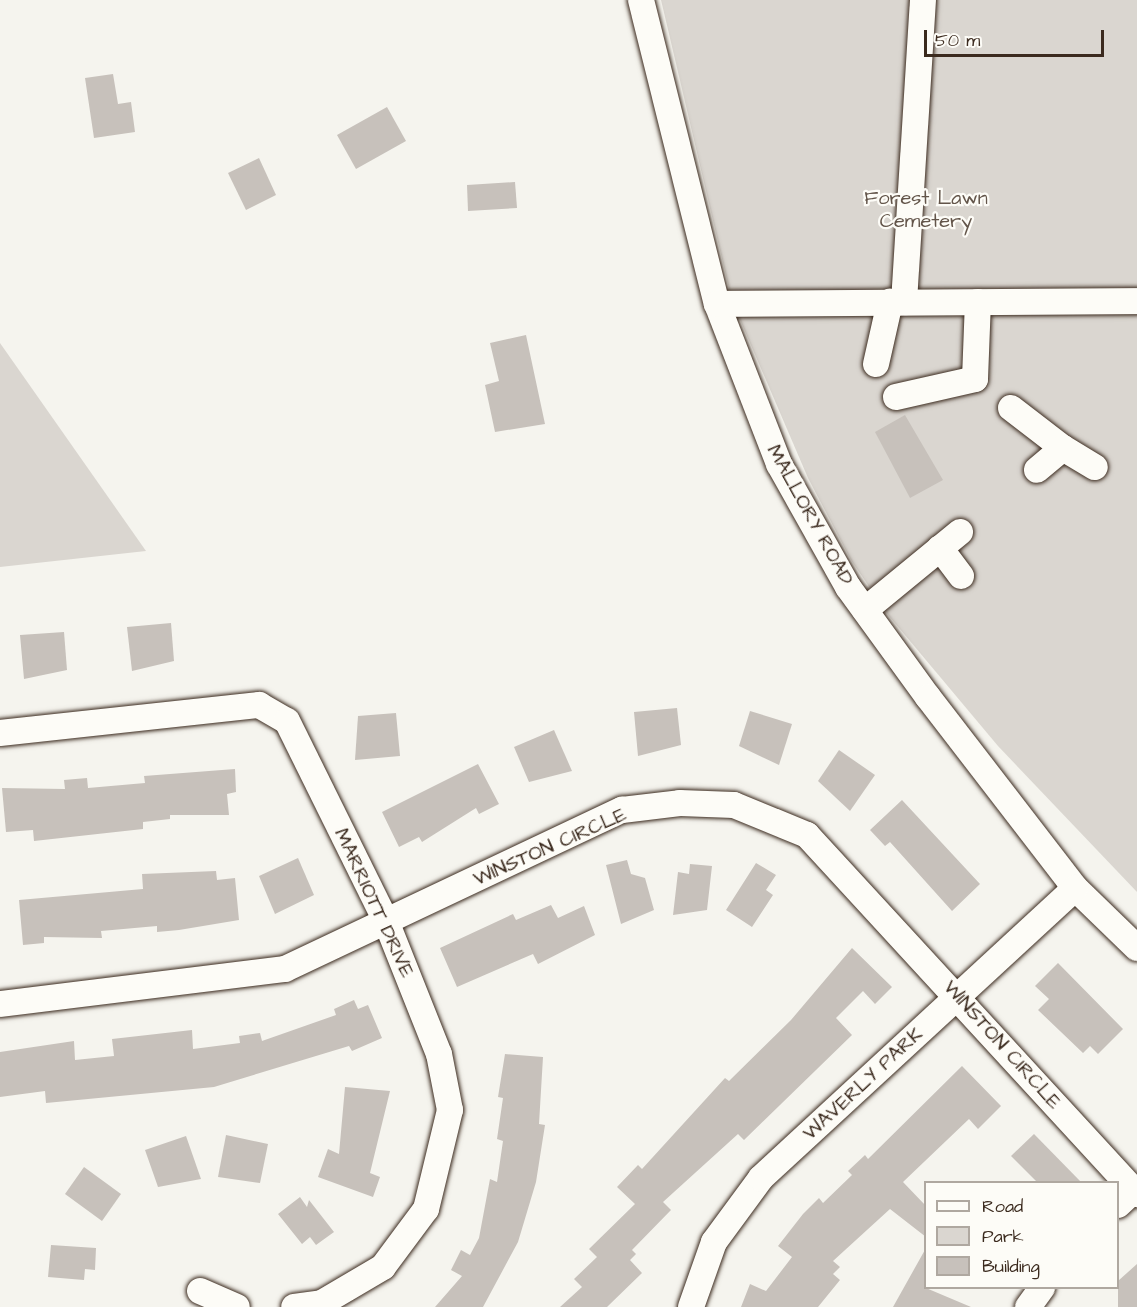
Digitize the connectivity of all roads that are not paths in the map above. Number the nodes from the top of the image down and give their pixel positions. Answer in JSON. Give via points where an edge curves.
{"nodes":[{"id":1,"x":641,"y":0,"type":"edge"},
{"id":2,"x":922,"y":0,"type":"edge"},
{"id":3,"x":1137,"y":301,"type":"edge"},
{"id":4,"x":897,"y":302,"type":"junction"},
{"id":5,"x":978,"y":302,"type":"junction"},
{"id":6,"x":717,"y":304,"type":"junction"},
{"id":7,"x":876,"y":364,"type":"dead end"},
{"id":8,"x":896,"y":397,"type":"dead end"},
{"id":9,"x":1011,"y":408,"type":"dead end"},
{"id":10,"x":1063,"y":448,"type":"junction"},
{"id":11,"x":1095,"y":467,"type":"dead end"},
{"id":12,"x":1037,"y":470,"type":"dead end"},
{"id":13,"x":961,"y":576,"type":"dead end"},
{"id":14,"x":865,"y":610,"type":"junction"},
{"id":15,"x":0,"y":733,"type":"edge"},
{"id":16,"x":1075,"y":888,"type":"junction"},
{"id":17,"x":386,"y":921,"type":"junction"},
{"id":18,"x":1137,"y":948,"type":"edge"},
{"id":19,"x":959,"y":996,"type":"junction"},
{"id":20,"x":0,"y":1004,"type":"edge"},
{"id":21,"x":1116,"y":1181,"type":"edge"},
{"id":22,"x":1119,"y":1184,"type":"edge"},
{"id":23,"x":1129,"y":1196,"type":"edge"},
{"id":24,"x":1041,"y":1289,"type":"edge"},
{"id":25,"x":200,"y":1291,"type":"dead end"},
{"id":26,"x":237,"y":1307,"type":"edge"},
{"id":27,"x":294,"y":1307,"type":"edge"},
{"id":28,"x":691,"y":1307,"type":"edge"},
{"id":29,"x":1028,"y":1307,"type":"edge"}],
"edges":[{"from":1,"to":6,"type":"street","name":"MALLORY ROAD"},
{"from":2,"to":4,"type":"street"},
{"from":3,"to":5,"type":"street"},
{"from":4,"to":5,"type":"street"},
{"from":4,"to":6,"type":"street"},
{"from":4,"to":7,"type":"street"},
{"from":5,"to":8,"type":"street","via":[[975,379]]},
{"from":6,"to":14,"type":"street","name":"MALLORY ROAD","via":[[779,464]]},
{"from":9,"to":10,"type":"street"},
{"from":10,"to":11,"type":"street"},
{"from":10,"to":12,"type":"street"},
{"from":13,"to":14,"type":"street","via":[[950,540]]},
{"from":14,"to":16,"type":"street","name":"MALLORY ROAD"},
{"from":15,"to":17,"type":"street","name":"MARRIOTT DRIVE","via":[[258,705],[287,721]]},
{"from":16,"to":18,"type":"street","name":"MALLORY ROAD"},
{"from":16,"to":19,"type":"street","name":"WAVERLY PARK"},
{"from":17,"to":19,"type":"street","name":"WINSTON CIRCLE","via":[[622,810],[680,803],[734,806],[807,835]]},
{"from":17,"to":20,"type":"street","name":"WINSTON CIRCLE","via":[[285,969]]},
{"from":17,"to":27,"type":"street","name":"MARRIOTT DRIVE","via":[[439,1054],[447,1121],[426,1209],[383,1267],[322,1303]]},
{"from":19,"to":21,"type":"street","name":"WINSTON CIRCLE"},
{"from":19,"to":28,"type":"street","name":"WAVERLY PARK","via":[[761,1178],[714,1242]]},
{"from":22,"to":23,"type":"street","name":"WINSTON CIRCLE"},
{"from":24,"to":29,"type":"street"},
{"from":25,"to":26,"type":"street"}]}
